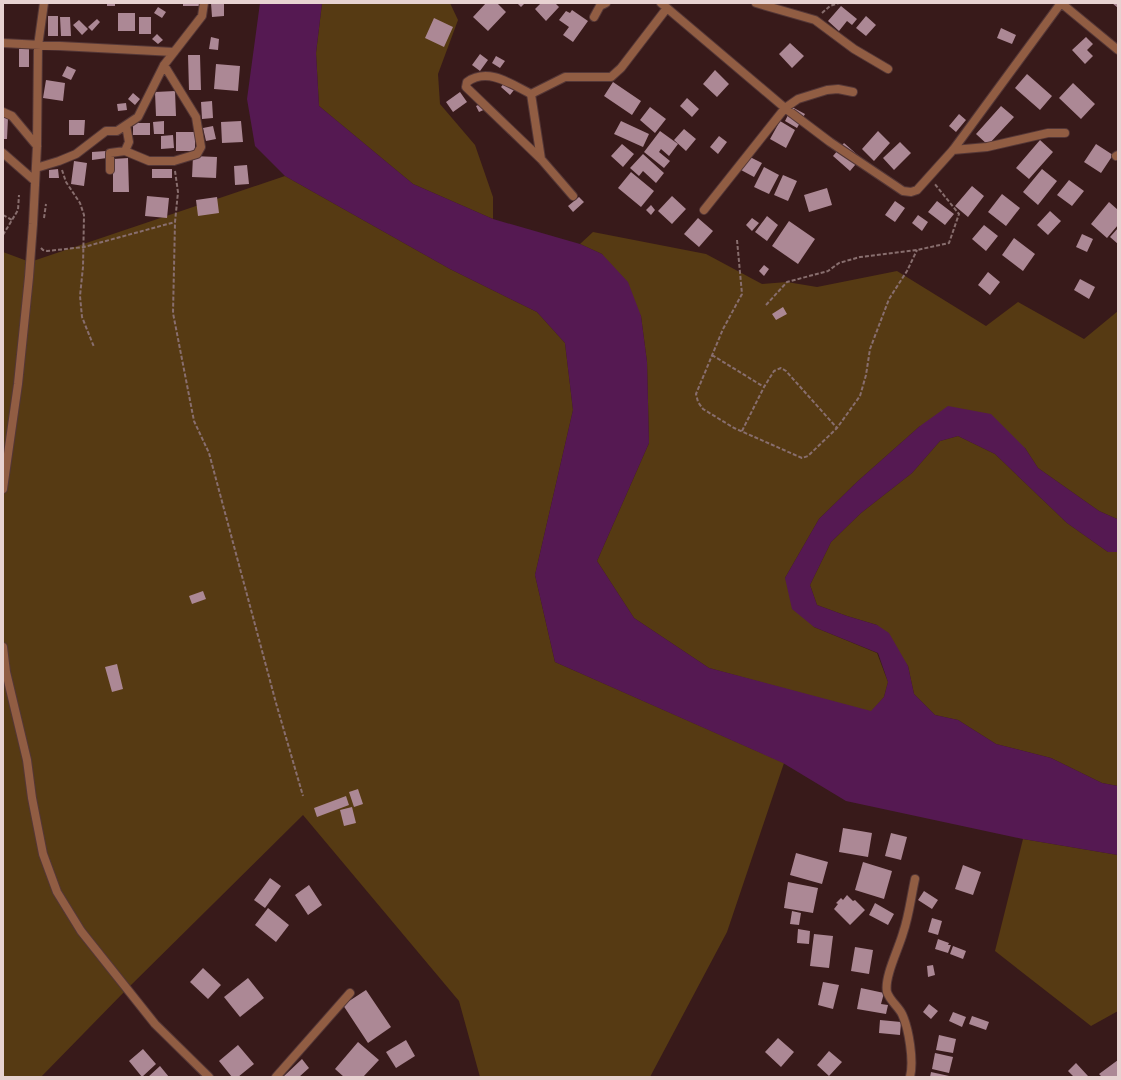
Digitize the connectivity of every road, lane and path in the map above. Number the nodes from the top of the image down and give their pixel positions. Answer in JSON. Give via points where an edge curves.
{"nodes":[{"id":1,"x":44,"y":3,"type":"edge"},
{"id":2,"x":204,"y":3,"type":"edge"},
{"id":3,"x":606,"y":3,"type":"edge"},
{"id":4,"x":756,"y":3,"type":"edge"},
{"id":5,"x":839,"y":3,"type":"edge"},
{"id":6,"x":1061,"y":3,"type":"edge"},
{"id":7,"x":664,"y":6,"type":"edge"},
{"id":8,"x":594,"y":17,"type":"dead end"},
{"id":9,"x":815,"y":20,"type":"junction"},
{"id":10,"x":3,"y":43,"type":"edge"},
{"id":11,"x":38,"y":46,"type":"junction"},
{"id":12,"x":1118,"y":50,"type":"edge"},
{"id":13,"x":174,"y":52,"type":"junction"},
{"id":14,"x":164,"y":65,"type":"junction"},
{"id":15,"x":888,"y":69,"type":"dead end"},
{"id":16,"x":853,"y":92,"type":"dead end"},
{"id":17,"x":530,"y":94,"type":"junction"},
{"id":18,"x":785,"y":108,"type":"junction"},
{"id":19,"x":3,"y":112,"type":"edge"},
{"id":20,"x":126,"y":125,"type":"junction"},
{"id":21,"x":1065,"y":133,"type":"dead end"},
{"id":22,"x":37,"y":146,"type":"junction"},
{"id":23,"x":953,"y":150,"type":"junction"},
{"id":24,"x":125,"y":151,"type":"junction"},
{"id":25,"x":3,"y":153,"type":"edge"},
{"id":26,"x":540,"y":159,"type":"junction"},
{"id":27,"x":59,"y":161,"type":"junction"},
{"id":28,"x":174,"y":161,"type":"junction"},
{"id":29,"x":36,"y":168,"type":"junction"},
{"id":30,"x":110,"y":170,"type":"dead end"},
{"id":31,"x":929,"y":176,"type":"junction"},
{"id":32,"x":35,"y":181,"type":"junction"},
{"id":33,"x":19,"y":195,"type":"dead end"},
{"id":34,"x":573,"y":196,"type":"dead end"},
{"id":35,"x":46,"y":204,"type":"dead end"},
{"id":36,"x":704,"y":210,"type":"dead end"},
{"id":37,"x":3,"y":215,"type":"edge"},
{"id":38,"x":44,"y":218,"type":"dead end"},
{"id":39,"x":12,"y":220,"type":"junction"},
{"id":40,"x":175,"y":222,"type":"junction"},
{"id":41,"x":3,"y":235,"type":"edge"},
{"id":42,"x":737,"y":240,"type":"dead end"},
{"id":43,"x":41,"y":247,"type":"dead end"},
{"id":44,"x":84,"y":247,"type":"junction"},
{"id":45,"x":917,"y":250,"type":"junction"},
{"id":46,"x":766,"y":305,"type":"dead end"},
{"id":47,"x":94,"y":347,"type":"dead end"},
{"id":48,"x":712,"y":355,"type":"junction"},
{"id":49,"x":764,"y":386,"type":"junction"},
{"id":50,"x":837,"y":428,"type":"junction"},
{"id":51,"x":742,"y":431,"type":"junction"},
{"id":52,"x":3,"y":489,"type":"edge"},
{"id":53,"x":3,"y":647,"type":"edge"},
{"id":54,"x":303,"y":796,"type":"dead end"},
{"id":55,"x":915,"y":879,"type":"dead end"},
{"id":56,"x":350,"y":993,"type":"dead end"},
{"id":57,"x":209,"y":1077,"type":"edge"},
{"id":58,"x":276,"y":1077,"type":"edge"},
{"id":59,"x":910,"y":1077,"type":"edge"}],
"edges":[{"from":1,"to":11,"type":"street"},
{"from":2,"to":13,"type":"street","via":[[202,16]]},
{"from":3,"to":8,"type":"street","via":[[600,6]]},
{"from":4,"to":9,"type":"street"},
{"from":5,"to":9,"type":"path","via":[[830,6]]},
{"from":6,"to":12,"type":"street"},
{"from":6,"to":23,"type":"street"},
{"from":7,"to":17,"type":"street","via":[[621,68],[611,78],[565,77]]},
{"from":7,"to":18,"type":"street"},
{"from":9,"to":15,"type":"street","via":[[854,49]]},
{"from":10,"to":11,"type":"street"},
{"from":11,"to":13,"type":"street"},
{"from":11,"to":22,"type":"street"},
{"from":13,"to":14,"type":"street"},
{"from":14,"to":20,"type":"street","via":[[138,116]]},
{"from":14,"to":28,"type":"street","via":[[196,117],[201,146],[197,154]]},
{"from":16,"to":18,"type":"street","via":[[827,90],[798,98]]},
{"from":17,"to":26,"type":"street"},
{"from":17,"to":26,"type":"street","via":[[501,79],[485,75],[470,79],[466,87]]},
{"from":18,"to":31,"type":"street","via":[[903,191],[917,190]]},
{"from":18,"to":36,"type":"street"},
{"from":19,"to":22,"type":"street","via":[[12,116]]},
{"from":20,"to":24,"type":"street","via":[[129,142]]},
{"from":20,"to":27,"type":"street","via":[[117,131],[106,132],[76,154]]},
{"from":21,"to":23,"type":"street","via":[[1048,133],[987,147]]},
{"from":22,"to":29,"type":"street"},
{"from":23,"to":31,"type":"street"},
{"from":24,"to":28,"type":"street","via":[[150,161]]},
{"from":24,"to":30,"type":"street","via":[[110,153]]},
{"from":25,"to":32,"type":"street"},
{"from":26,"to":34,"type":"street"},
{"from":27,"to":29,"type":"street"},
{"from":27,"to":44,"type":"path","via":[[66,182],[80,203],[84,215]]},
{"from":28,"to":40,"type":"path","via":[[178,192]]},
{"from":29,"to":32,"type":"street"},
{"from":31,"to":45,"type":"path","via":[[959,214],[949,243]]},
{"from":32,"to":52,"type":"street","via":[[29,277],[18,384]]},
{"from":33,"to":39,"type":"path","via":[[18,210]]},
{"from":35,"to":38,"type":"path"},
{"from":37,"to":39,"type":"path"},
{"from":39,"to":41,"type":"path"},
{"from":40,"to":44,"type":"path"},
{"from":40,"to":54,"type":"path","via":[[173,313],[194,421],[209,453]]},
{"from":42,"to":48,"type":"path","via":[[742,294]]},
{"from":43,"to":44,"type":"path","via":[[47,251]]},
{"from":44,"to":47,"type":"path","via":[[80,296],[82,317]]},
{"from":45,"to":46,"type":"path","via":[[860,257],[839,263],[828,271],[787,282]]},
{"from":45,"to":50,"type":"path","via":[[889,300],[870,349],[860,396]]},
{"from":48,"to":49,"type":"path"},
{"from":48,"to":51,"type":"path","via":[[696,394],[698,402],[703,409]]},
{"from":49,"to":50,"type":"path","via":[[774,371],[781,368],[786,370]]},
{"from":49,"to":51,"type":"path"},
{"from":50,"to":51,"type":"path","via":[[808,456],[802,458]]},
{"from":53,"to":57,"type":"street","via":[[6,672],[27,760],[43,854],[57,892],[81,931],[155,1024]]},
{"from":55,"to":59,"type":"street","via":[[904,932],[889,971],[887,991],[893,1004],[902,1013],[906,1025],[912,1060]]},
{"from":56,"to":58,"type":"street"}]}
